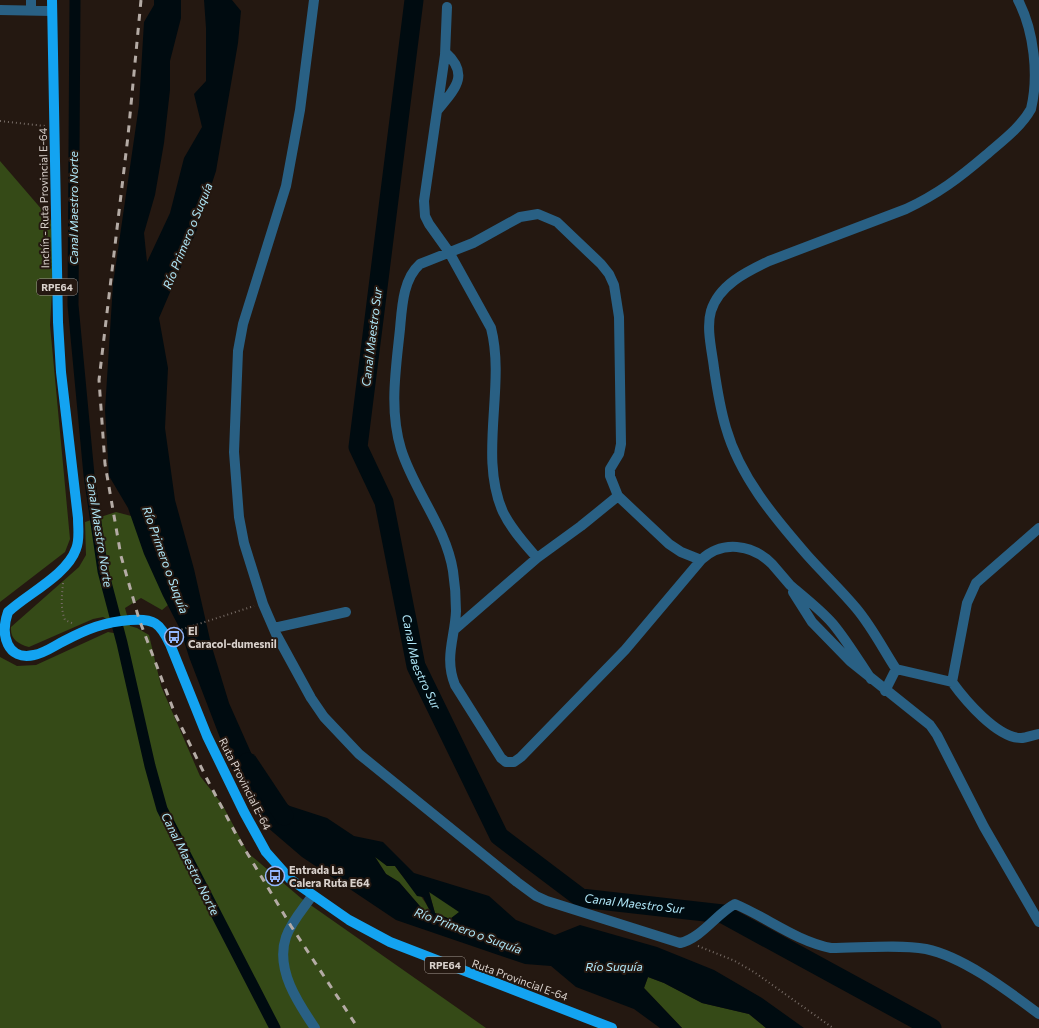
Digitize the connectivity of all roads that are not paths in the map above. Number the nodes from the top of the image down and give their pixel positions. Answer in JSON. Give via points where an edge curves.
{"nodes":[{"id":1,"x":31,"y":0,"type":"edge"},
{"id":2,"x":52,"y":0,"type":"edge"},
{"id":3,"x":314,"y":0,"type":"edge"},
{"id":4,"x":1018,"y":0,"type":"edge"},
{"id":5,"x":447,"y":7,"type":"dead end"},
{"id":6,"x":0,"y":10,"type":"edge"},
{"id":7,"x":31,"y":11,"type":"junction"},
{"id":8,"x":52,"y":11,"type":"junction"},
{"id":9,"x":445,"y":52,"type":"junction"},
{"id":10,"x":437,"y":111,"type":"junction"},
{"id":11,"x":449,"y":252,"type":"junction"},
{"id":12,"x":618,"y":496,"type":"junction"},
{"id":13,"x":1039,"y":528,"type":"edge"},
{"id":14,"x":537,"y":558,"type":"junction"},
{"id":15,"x":70,"y":560,"type":"joint"},
{"id":16,"x":702,"y":560,"type":"junction"},
{"id":17,"x":785,"y":579,"type":"junction"},
{"id":18,"x":346,"y":612,"type":"dead end"},
{"id":19,"x":274,"y":628,"type":"junction"},
{"id":20,"x":454,"y":630,"type":"junction"},
{"id":21,"x":896,"y":669,"type":"junction"},
{"id":22,"x":871,"y":679,"type":"junction"},
{"id":23,"x":952,"y":682,"type":"junction"},
{"id":24,"x":885,"y":691,"type":"junction"},
{"id":25,"x":1039,"y":734,"type":"edge"},
{"id":26,"x":312,"y":896,"type":"junction"},
{"id":27,"x":1039,"y":922,"type":"edge"},
{"id":28,"x":1039,"y":1014,"type":"edge"},
{"id":29,"x":315,"y":1028,"type":"edge"},
{"id":30,"x":612,"y":1028,"type":"edge"}],
"edges":[{"from":1,"to":7,"type":"street"},
{"from":2,"to":8,"type":"main road","name":"Inchín - Ruta Provincial E-64","number":"RPE64"},
{"from":3,"to":19,"type":"street","via":[[300,110],[286,186],[243,324],[238,351],[234,452],[238,509],[248,558]]},
{"from":4,"to":21,"type":"street","via":[[1033,37],[1039,80],[1031,108],[1010,135],[956,181],[924,200],[749,270],[726,288],[711,312],[710,334],[718,397],[726,429],[742,468],[761,498],[857,609]]},
{"from":5,"to":9,"type":"street"},
{"from":6,"to":7,"type":"street"},
{"from":7,"to":8,"type":"street"},
{"from":8,"to":15,"type":"main road","name":"Inchín - Ruta Provincial E-64","number":"RPE64","via":[[58,322],[61,372],[78,518],[77,546]]},
{"from":9,"to":10,"type":"street"},
{"from":9,"to":10,"type":"street","via":[[454,60],[459,74],[454,90]]},
{"from":10,"to":11,"type":"street","via":[[423,208],[429,224]]},
{"from":11,"to":12,"type":"street","via":[[479,240],[520,217],[538,214],[557,222],[609,274],[614,285],[619,317],[621,444],[619,454],[610,469]]},
{"from":11,"to":14,"type":"street","via":[[484,313],[495,342],[493,460],[494,484],[498,499],[510,524]]},
{"from":11,"to":20,"type":"street","via":[[420,264],[409,278],[402,314],[394,393],[401,449],[430,510],[453,570],[456,610]]},
{"from":12,"to":14,"type":"street"},
{"from":12,"to":16,"type":"street","via":[[669,544]]},
{"from":13,"to":23,"type":"street","via":[[973,587],[967,603]]},
{"from":14,"to":20,"type":"street"},
{"from":15,"to":26,"type":"main road","name":"Ruta Provincial E-64","number":"RPE64","via":[[8,612],[2,626],[2,638],[17,654],[33,656],[109,622],[143,619],[154,622],[163,630],[170,644],[214,750],[260,841],[280,870]]},
{"from":16,"to":17,"type":"street","via":[[710,552],[720,548],[730,546],[744,549],[759,554]]},
{"from":16,"to":20,"type":"street","via":[[625,650],[514,762],[506,762],[501,758],[455,685],[449,661]]},
{"from":17,"to":22,"type":"street","via":[[832,623]]},
{"from":17,"to":22,"type":"street","via":[[812,622]]},
{"from":18,"to":19,"type":"street"},
{"from":19,"to":28,"type":"street","via":[[311,698],[336,731],[359,754],[536,896],[680,942],[705,929],[735,904],[816,945],[831,948],[926,949],[979,972]]},
{"from":21,"to":23,"type":"street"},
{"from":21,"to":24,"type":"street"},
{"from":22,"to":24,"type":"street"},
{"from":23,"to":25,"type":"street","via":[[980,714],[1010,736],[1020,738]]},
{"from":24,"to":27,"type":"street","via":[[923,718],[937,735],[984,827]]},
{"from":26,"to":29,"type":"street","via":[[291,926],[283,950],[284,967],[291,986]]},
{"from":26,"to":30,"type":"main road","name":"Ruta Provincial E-64","number":"RPE64","via":[[354,923],[404,948]]}]}
